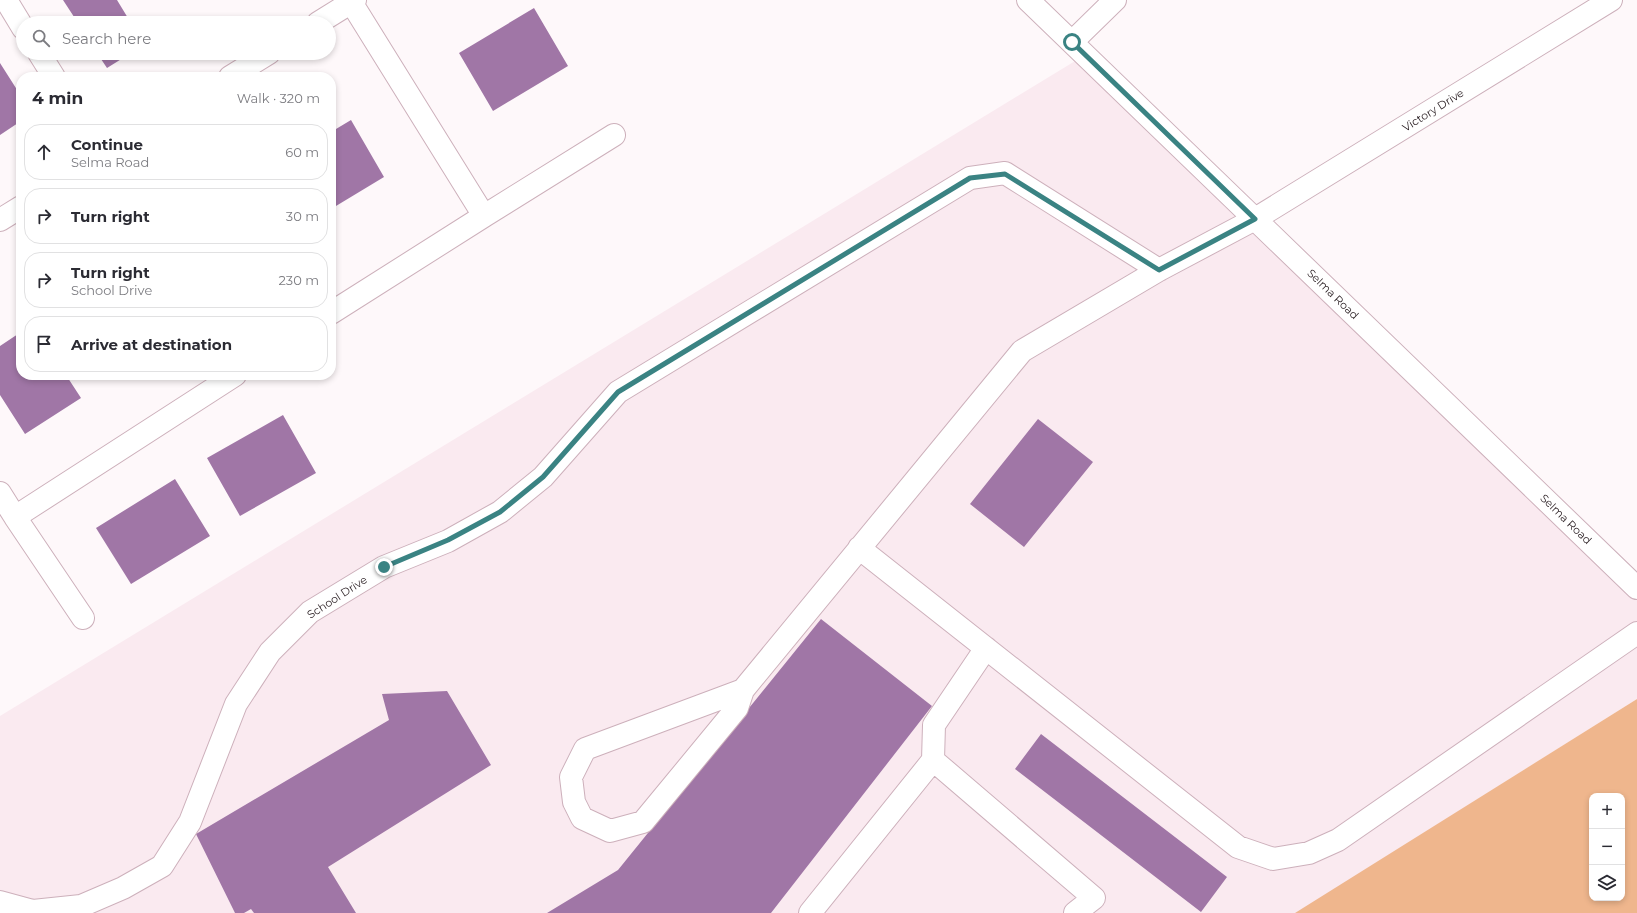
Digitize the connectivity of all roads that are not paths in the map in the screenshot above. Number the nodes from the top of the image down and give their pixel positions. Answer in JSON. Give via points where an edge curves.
{"nodes":[{"id":1,"x":6,"y":0,"type":"edge"},
{"id":2,"x":1028,"y":0,"type":"edge"},
{"id":3,"x":1115,"y":0,"type":"edge"},
{"id":4,"x":1611,"y":0,"type":"edge"},
{"id":5,"x":353,"y":1,"type":"edge"},
{"id":6,"x":16,"y":16,"type":"edge"},
{"id":7,"x":329,"y":16,"type":"edge"},
{"id":8,"x":1072,"y":42,"type":"junction"},
{"id":9,"x":43,"y":60,"type":"edge"},
{"id":10,"x":258,"y":60,"type":"edge"},
{"id":11,"x":51,"y":72,"type":"edge"},
{"id":12,"x":238,"y":72,"type":"edge"},
{"id":13,"x":614,"y":135,"type":"dead end"},
{"id":14,"x":16,"y":210,"type":"edge"},
{"id":15,"x":484,"y":216,"type":"junction"},
{"id":16,"x":1255,"y":219,"type":"junction"},
{"id":17,"x":0,"y":220,"type":"edge"},
{"id":18,"x":1159,"y":270,"type":"junction"},
{"id":19,"x":336,"y":310,"type":"edge"},
{"id":20,"x":227,"y":380,"type":"edge"},
{"id":21,"x":0,"y":493,"type":"edge"},
{"id":22,"x":16,"y":517,"type":"junction"},
{"id":23,"x":859,"y":548,"type":"junction"},
{"id":24,"x":1637,"y":588,"type":"edge"},
{"id":25,"x":83,"y":618,"type":"dead end"},
{"id":26,"x":1637,"y":633,"type":"edge"},
{"id":27,"x":986,"y":648,"type":"junction"},
{"id":28,"x":743,"y":690,"type":"junction"},
{"id":29,"x":933,"y":760,"type":"junction"},
{"id":30,"x":0,"y":902,"type":"edge"},
{"id":31,"x":810,"y":913,"type":"edge"},
{"id":32,"x":1075,"y":913,"type":"edge"}],
"edges":[{"from":1,"to":6,"type":"street"},
{"from":2,"to":8,"type":"street","name":"Selma Road"},
{"from":3,"to":8,"type":"street"},
{"from":4,"to":16,"type":"street","name":"Victory Drive"},
{"from":5,"to":7,"type":"street"},
{"from":5,"to":15,"type":"street"},
{"from":8,"to":16,"type":"street","name":"Selma Road"},
{"from":9,"to":11,"type":"street"},
{"from":10,"to":12,"type":"street"},
{"from":13,"to":15,"type":"street"},
{"from":14,"to":17,"type":"street"},
{"from":15,"to":19,"type":"street"},
{"from":16,"to":18,"type":"street","name":"Victory Drive"},
{"from":16,"to":24,"type":"street","name":"Selma Road"},
{"from":18,"to":23,"type":"street","name":"Victory Drive","via":[[1022,351]]},
{"from":18,"to":30,"type":"street","name":"School Drive","via":[[1005,174],[970,178],[618,392],[543,477],[500,512],[448,540],[384,567],[310,612],[270,652],[236,704],[190,822],[162,866],[123,888],[81,906],[33,911]]},
{"from":20,"to":22,"type":"street"},
{"from":21,"to":22,"type":"street"},
{"from":22,"to":25,"type":"street"},
{"from":23,"to":27,"type":"street"},
{"from":23,"to":28,"type":"street","name":"Victory Drive"},
{"from":26,"to":27,"type":"street","via":[[1338,840],[1309,853],[1273,859],[1238,847]]},
{"from":27,"to":29,"type":"street","via":[[934,725]]},
{"from":28,"to":28,"type":"street","via":[[584,749],[571,777],[574,802],[582,818],[610,831],[643,822],[737,708]]},
{"from":29,"to":31,"type":"street"},
{"from":29,"to":32,"type":"street","via":[[1094,898]]}]}
